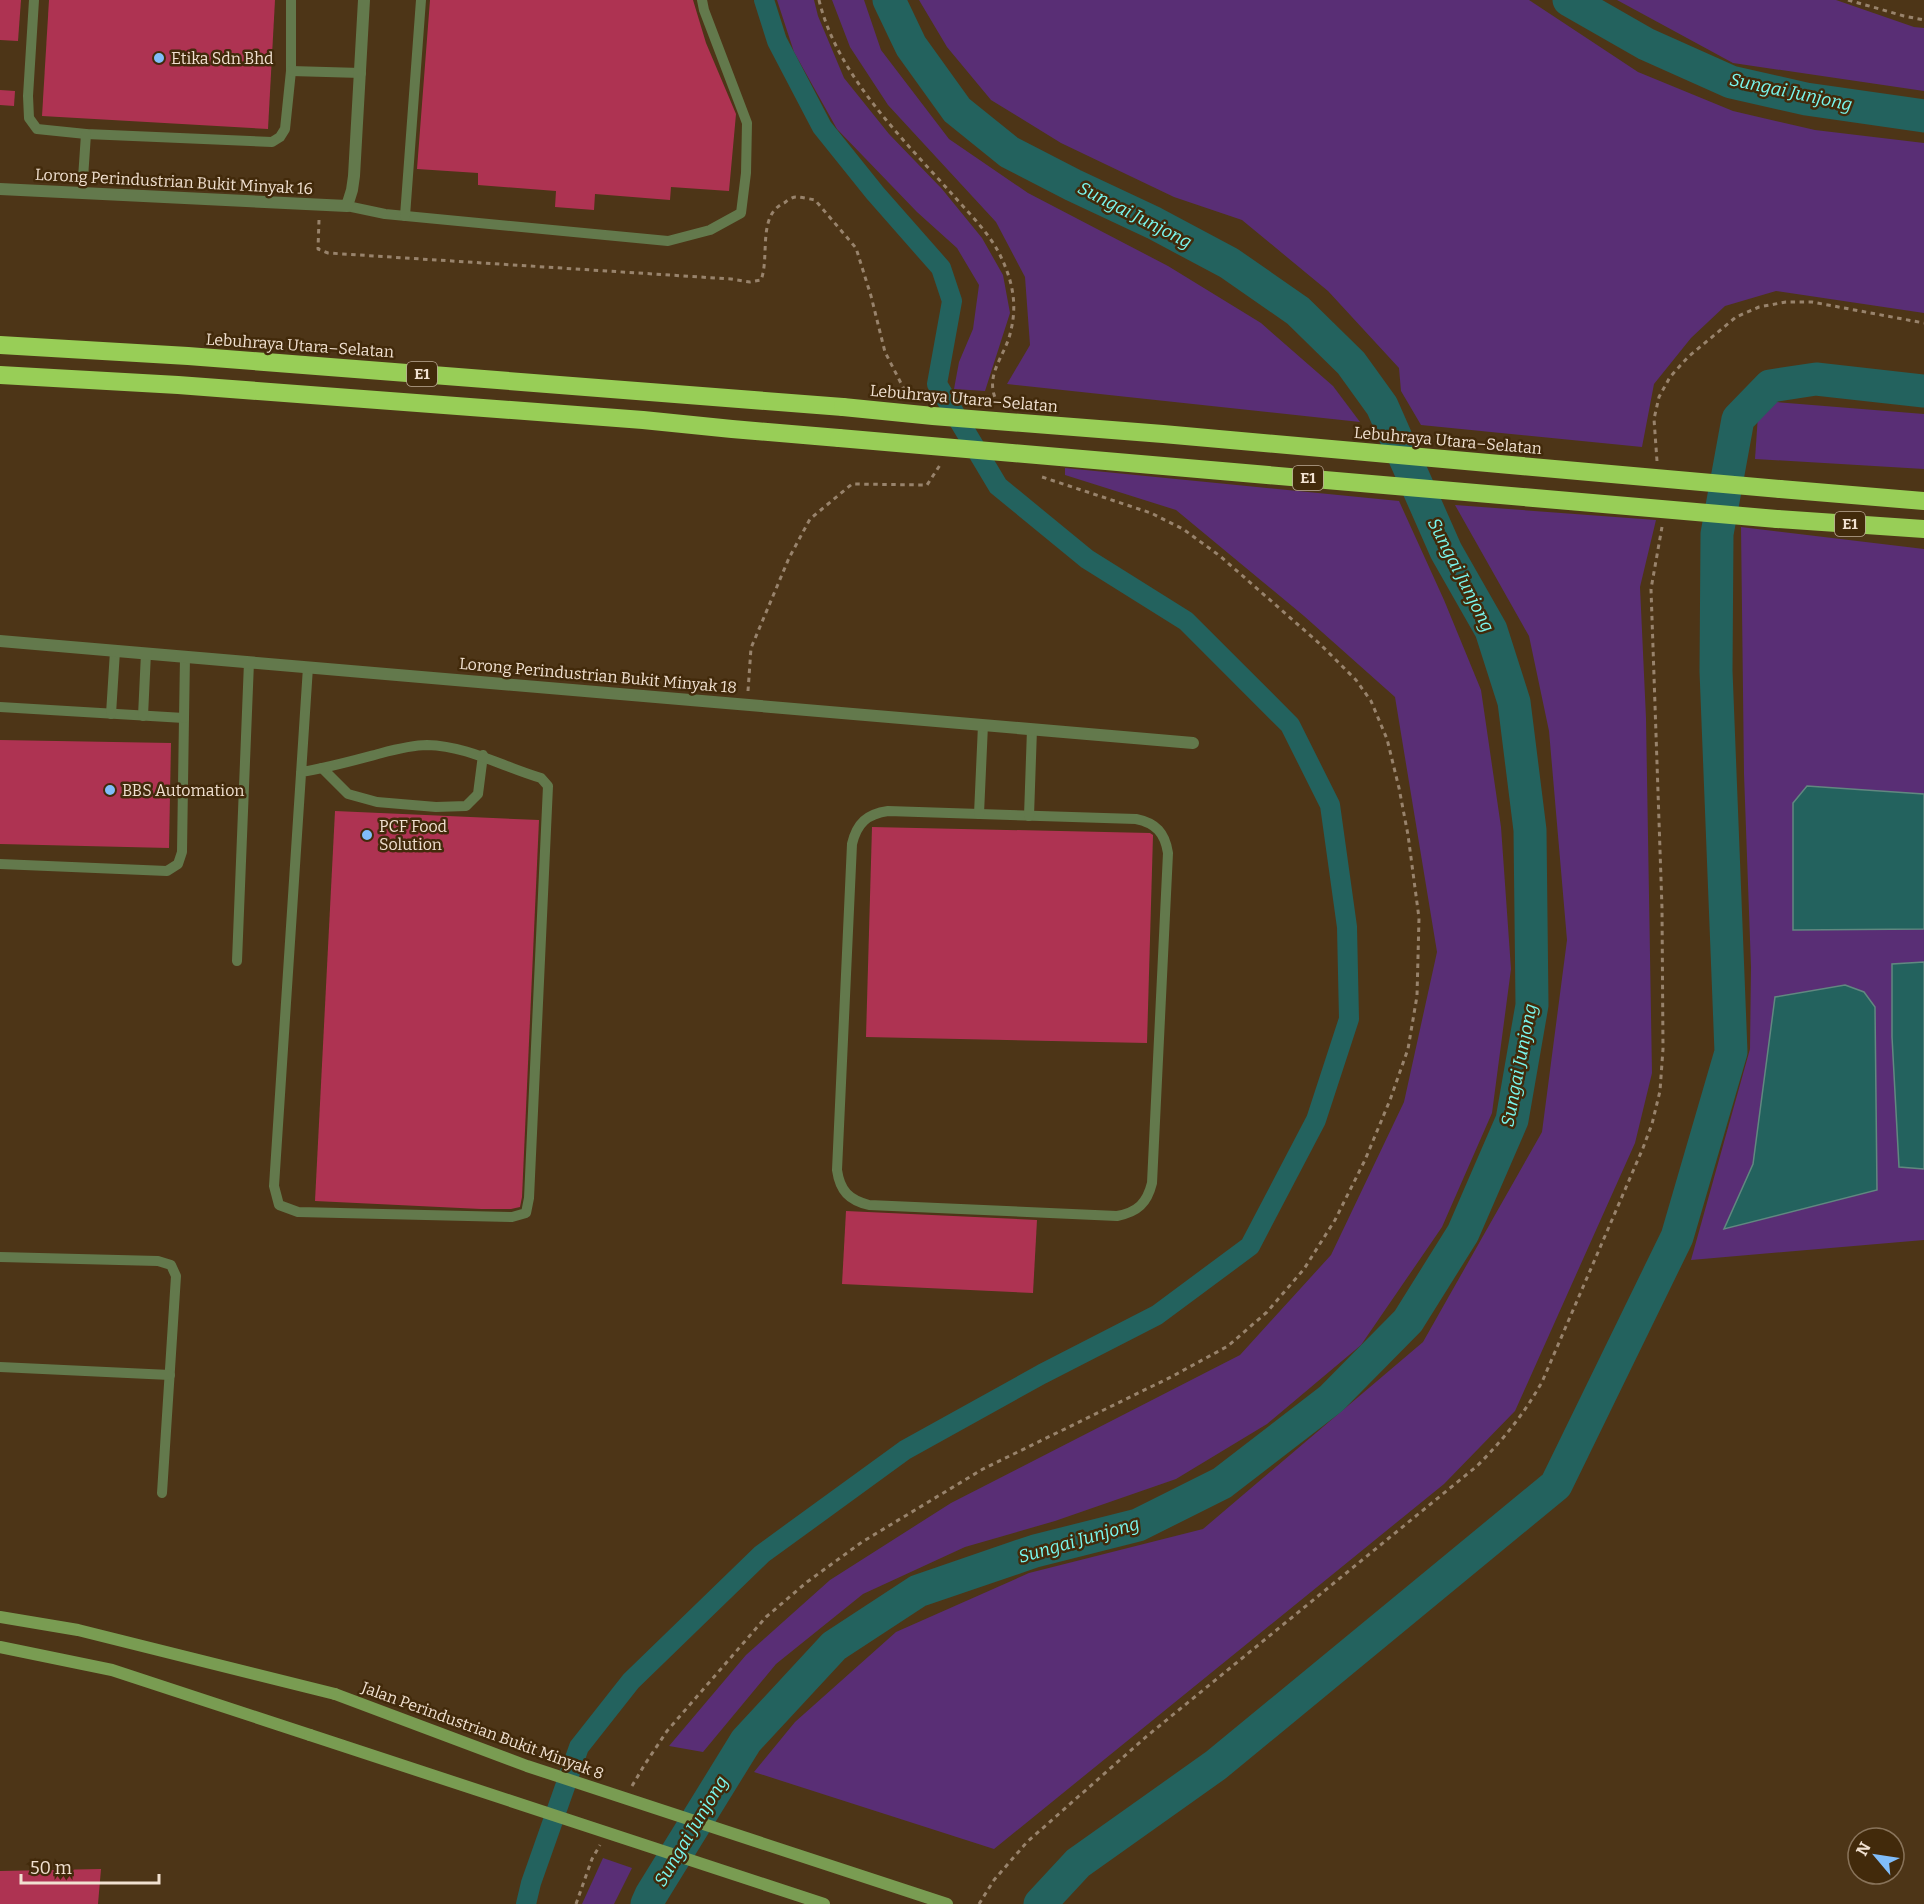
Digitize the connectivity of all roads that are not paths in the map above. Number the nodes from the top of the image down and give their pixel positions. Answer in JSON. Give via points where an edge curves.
{"nodes":[{"id":1,"x":34,"y":0,"type":"edge"},
{"id":2,"x":291,"y":0,"type":"edge"},
{"id":3,"x":364,"y":0,"type":"edge"},
{"id":4,"x":421,"y":0,"type":"edge"},
{"id":5,"x":702,"y":0,"type":"edge"},
{"id":6,"x":291,"y":71,"type":"junction"},
{"id":7,"x":361,"y":73,"type":"junction"},
{"id":8,"x":86,"y":134,"type":"junction"},
{"id":9,"x":0,"y":189,"type":"edge"},
{"id":10,"x":82,"y":193,"type":"junction"},
{"id":11,"x":347,"y":206,"type":"junction"},
{"id":12,"x":405,"y":216,"type":"junction"},
{"id":13,"x":0,"y":345,"type":"edge"},
{"id":14,"x":0,"y":375,"type":"edge"},
{"id":15,"x":1924,"y":501,"type":"edge"},
{"id":16,"x":1924,"y":529,"type":"edge"},
{"id":17,"x":0,"y":641,"type":"edge"},
{"id":18,"x":115,"y":651,"type":"junction"},
{"id":19,"x":146,"y":653,"type":"junction"},
{"id":20,"x":185,"y":657,"type":"junction"},
{"id":21,"x":249,"y":662,"type":"junction"},
{"id":22,"x":308,"y":667,"type":"junction"},
{"id":23,"x":0,"y":707,"type":"edge"},
{"id":24,"x":111,"y":714,"type":"junction"},
{"id":25,"x":143,"y":716,"type":"junction"},
{"id":26,"x":184,"y":718,"type":"junction"},
{"id":27,"x":983,"y":725,"type":"junction"},
{"id":28,"x":1032,"y":729,"type":"junction"},
{"id":29,"x":1193,"y":743,"type":"dead end"},
{"id":30,"x":483,"y":755,"type":"junction"},
{"id":31,"x":322,"y":768,"type":"junction"},
{"id":32,"x":302,"y":772,"type":"junction"},
{"id":33,"x":980,"y":814,"type":"junction"},
{"id":34,"x":1029,"y":816,"type":"junction"},
{"id":35,"x":0,"y":864,"type":"edge"},
{"id":36,"x":237,"y":961,"type":"dead end"},
{"id":37,"x":0,"y":1257,"type":"edge"},
{"id":38,"x":0,"y":1367,"type":"edge"},
{"id":39,"x":170,"y":1375,"type":"junction"},
{"id":40,"x":162,"y":1493,"type":"dead end"},
{"id":41,"x":0,"y":1617,"type":"edge"},
{"id":42,"x":0,"y":1647,"type":"edge"},
{"id":43,"x":824,"y":1904,"type":"edge"},
{"id":44,"x":947,"y":1904,"type":"edge"}],
"edges":[{"from":1,"to":8,"type":"lane","via":[[29,118],[37,129]]},
{"from":2,"to":6,"type":"lane"},
{"from":3,"to":7,"type":"street"},
{"from":4,"to":12,"type":"lane"},
{"from":5,"to":12,"type":"lane","via":[[747,123],[741,213],[710,230],[668,241]]},
{"from":6,"to":7,"type":"lane"},
{"from":6,"to":8,"type":"lane","via":[[285,129],[272,142]]},
{"from":7,"to":11,"type":"street","via":[[354,176]]},
{"from":8,"to":10,"type":"lane"},
{"from":9,"to":10,"type":"street","name":"Lorong Perindustrian Bukit Minyak 16"},
{"from":10,"to":11,"type":"street","name":"Lorong Perindustrian Bukit Minyak 16"},
{"from":11,"to":12,"type":"lane"},
{"from":13,"to":15,"type":"highway","name":"Lebuhraya Utara–Selatan","number":"E1","bridge":true,"via":[[843,407]]},
{"from":14,"to":16,"type":"highway","number":"E1","bridge":true,"via":[[620,418]]},
{"from":17,"to":18,"type":"street","name":"Lorong Perindustrian Bukit Minyak 18"},
{"from":18,"to":19,"type":"street","name":"Lorong Perindustrian Bukit Minyak 18"},
{"from":18,"to":24,"type":"lane"},
{"from":19,"to":20,"type":"street","name":"Lorong Perindustrian Bukit Minyak 18"},
{"from":19,"to":25,"type":"lane"},
{"from":20,"to":21,"type":"street","name":"Lorong Perindustrian Bukit Minyak 18"},
{"from":20,"to":26,"type":"lane"},
{"from":21,"to":22,"type":"street","name":"Lorong Perindustrian Bukit Minyak 18"},
{"from":21,"to":36,"type":"lane"},
{"from":22,"to":27,"type":"street","name":"Lorong Perindustrian Bukit Minyak 18"},
{"from":22,"to":32,"type":"lane"},
{"from":23,"to":24,"type":"lane"},
{"from":24,"to":25,"type":"lane"},
{"from":25,"to":26,"type":"lane"},
{"from":26,"to":35,"type":"lane","via":[[182,852],[178,864],[167,871]]},
{"from":27,"to":28,"type":"street","name":"Lorong Perindustrian Bukit Minyak 18"},
{"from":27,"to":33,"type":"lane"},
{"from":28,"to":29,"type":"street","name":"Lorong Perindustrian Bukit Minyak 18"},
{"from":28,"to":34,"type":"lane"},
{"from":30,"to":31,"type":"lane","via":[[426,745]]},
{"from":30,"to":31,"type":"lane","via":[[478,794],[466,806],[377,802],[348,794]]},
{"from":30,"to":32,"type":"lane","via":[[541,778],[548,786],[529,1198],[526,1213],[512,1217],[298,1212],[279,1205],[274,1186]]},
{"from":31,"to":32,"type":"lane"},
{"from":33,"to":34,"type":"lane"},
{"from":33,"to":34,"type":"lane","via":[[888,811],[874,813],[855,831],[839,1184],[856,1202],[869,1205],[1117,1216],[1130,1213],[1142,1207],[1152,1183],[1166,840],[1148,821]]},
{"from":37,"to":39,"type":"lane","via":[[158,1261],[171,1265],[177,1276]]},
{"from":38,"to":39,"type":"lane"},
{"from":39,"to":40,"type":"lane"},
{"from":41,"to":44,"type":"street","name":"Jalan Perindustrian Bukit Minyak 8","bridge":true,"via":[[78,1630],[335,1694],[527,1767]]},
{"from":42,"to":43,"type":"street","bridge":true,"via":[[112,1670]]}]}
